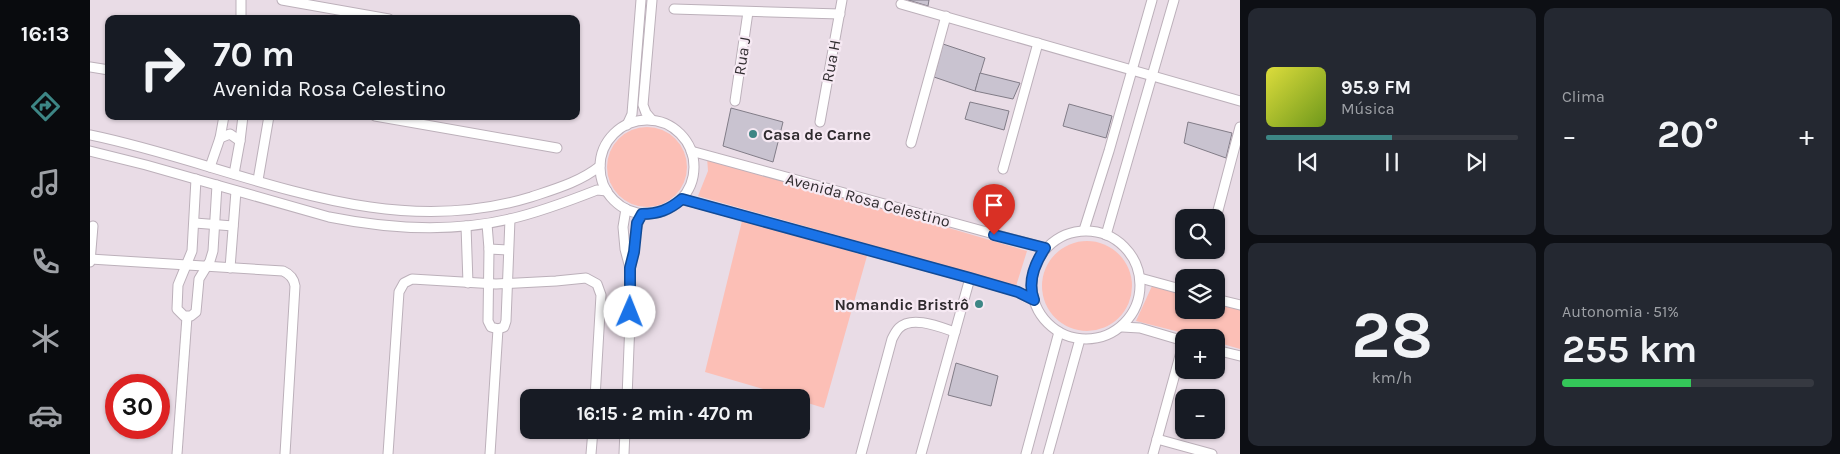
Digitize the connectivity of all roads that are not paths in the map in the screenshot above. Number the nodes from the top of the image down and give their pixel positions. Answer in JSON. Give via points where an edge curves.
{"nodes":[{"id":1,"x":241,"y":0,"type":"edge"},
{"id":2,"x":282,"y":0,"type":"edge"},
{"id":3,"x":641,"y":0,"type":"edge"},
{"id":4,"x":652,"y":0,"type":"edge"},
{"id":5,"x":842,"y":0,"type":"edge"},
{"id":6,"x":1152,"y":0,"type":"edge"},
{"id":7,"x":1174,"y":0,"type":"edge"},
{"id":8,"x":901,"y":4,"type":"dead end"},
{"id":9,"x":674,"y":9,"type":"dead end"},
{"id":10,"x":748,"y":12,"type":"junction"},
{"id":11,"x":840,"y":14,"type":"junction"},
{"id":12,"x":241,"y":15,"type":"edge"},
{"id":13,"x":366,"y":15,"type":"edge"},
{"id":14,"x":946,"y":16,"type":"junction"},
{"id":15,"x":1038,"y":43,"type":"junction"},
{"id":16,"x":90,"y":67,"type":"edge"},
{"id":17,"x":105,"y":69,"type":"edge"},
{"id":18,"x":1132,"y":70,"type":"junction"},
{"id":19,"x":1152,"y":75,"type":"junction"},
{"id":20,"x":735,"y":101,"type":"dead end"},
{"id":21,"x":1240,"y":101,"type":"edge"},
{"id":22,"x":223,"y":120,"type":"edge"},
{"id":23,"x":243,"y":120,"type":"edge"},
{"id":24,"x":268,"y":120,"type":"edge"},
{"id":25,"x":415,"y":120,"type":"edge"},
{"id":26,"x":652,"y":120,"type":"junction"},
{"id":27,"x":820,"y":122,"type":"dead end"},
{"id":28,"x":627,"y":125,"type":"junction"},
{"id":29,"x":1240,"y":128,"type":"edge"},
{"id":30,"x":90,"y":135,"type":"edge"},
{"id":31,"x":220,"y":138,"type":"junction"},
{"id":32,"x":240,"y":141,"type":"junction"},
{"id":33,"x":911,"y":143,"type":"dead end"},
{"id":34,"x":557,"y":148,"type":"dead end"},
{"id":35,"x":150,"y":150,"type":"junction"},
{"id":36,"x":90,"y":151,"type":"edge"},
{"id":37,"x":691,"y":151,"type":"junction"},
{"id":38,"x":146,"y":165,"type":"junction"},
{"id":39,"x":600,"y":166,"type":"junction"},
{"id":40,"x":210,"y":167,"type":"junction"},
{"id":41,"x":1003,"y":169,"type":"dead end"},
{"id":42,"x":234,"y":174,"type":"junction"},
{"id":43,"x":196,"y":179,"type":"junction"},
{"id":44,"x":258,"y":180,"type":"junction"},
{"id":45,"x":217,"y":185,"type":"junction"},
{"id":46,"x":236,"y":191,"type":"junction"},
{"id":47,"x":607,"y":191,"type":"junction"},
{"id":48,"x":309,"y":195,"type":"junction"},
{"id":49,"x":682,"y":199,"type":"junction"},
{"id":50,"x":626,"y":209,"type":"junction"},
{"id":51,"x":1218,"y":209,"type":"edge"},
{"id":52,"x":305,"y":210,"type":"junction"},
{"id":53,"x":439,"y":212,"type":"junction"},
{"id":54,"x":642,"y":214,"type":"junction"},
{"id":55,"x":510,"y":219,"type":"junction"},
{"id":56,"x":195,"y":223,"type":"junction"},
{"id":57,"x":487,"y":224,"type":"junction"},
{"id":58,"x":215,"y":225,"type":"junction"},
{"id":59,"x":92,"y":226,"type":"dead end"},
{"id":60,"x":233,"y":226,"type":"junction"},
{"id":61,"x":466,"y":226,"type":"junction"},
{"id":62,"x":440,"y":228,"type":"junction"},
{"id":63,"x":1084,"y":230,"type":"junction"},
{"id":64,"x":1106,"y":235,"type":"junction"},
{"id":65,"x":1045,"y":248,"type":"junction"},
{"id":66,"x":489,"y":249,"type":"junction"},
{"id":67,"x":508,"y":250,"type":"junction"},
{"id":68,"x":90,"y":260,"type":"edge"},
{"id":69,"x":188,"y":265,"type":"junction"},
{"id":70,"x":207,"y":266,"type":"junction"},
{"id":71,"x":230,"y":268,"type":"junction"},
{"id":72,"x":630,"y":268,"type":"junction"},
{"id":73,"x":970,"y":278,"type":"junction"},
{"id":74,"x":1140,"y":278,"type":"junction"},
{"id":75,"x":468,"y":283,"type":"junction"},
{"id":76,"x":488,"y":284,"type":"junction"},
{"id":77,"x":509,"y":284,"type":"junction"},
{"id":78,"x":1175,"y":288,"type":"edge"},
{"id":79,"x":1034,"y":300,"type":"junction"},
{"id":80,"x":1225,"y":301,"type":"edge"},
{"id":81,"x":1240,"y":305,"type":"edge"},
{"id":82,"x":187,"y":317,"type":"junction"},
{"id":83,"x":1122,"y":327,"type":"junction"},
{"id":84,"x":498,"y":329,"type":"junction"},
{"id":85,"x":954,"y":332,"type":"junction"},
{"id":86,"x":1060,"y":332,"type":"junction"},
{"id":87,"x":1175,"y":338,"type":"edge"},
{"id":88,"x":1080,"y":339,"type":"junction"},
{"id":89,"x":1225,"y":352,"type":"edge"},
{"id":90,"x":1240,"y":356,"type":"edge"},
{"id":91,"x":1175,"y":374,"type":"edge"},
{"id":92,"x":596,"y":389,"type":"edge"},
{"id":93,"x":627,"y":389,"type":"edge"},
{"id":94,"x":592,"y":439,"type":"edge"},
{"id":95,"x":625,"y":439,"type":"edge"},
{"id":96,"x":1157,"y":439,"type":"junction"},
{"id":97,"x":177,"y":454,"type":"edge"},
{"id":98,"x":285,"y":454,"type":"edge"},
{"id":99,"x":388,"y":454,"type":"edge"},
{"id":100,"x":490,"y":454,"type":"edge"},
{"id":101,"x":591,"y":454,"type":"edge"},
{"id":102,"x":624,"y":454,"type":"edge"},
{"id":103,"x":861,"y":454,"type":"edge"},
{"id":104,"x":921,"y":454,"type":"edge"},
{"id":105,"x":1026,"y":454,"type":"edge"},
{"id":106,"x":1048,"y":454,"type":"edge"},
{"id":107,"x":1153,"y":454,"type":"edge"},
{"id":108,"x":1212,"y":454,"type":"edge"}],
"edges":[{"from":1,"to":12,"type":"street"},
{"from":2,"to":13,"type":"street"},
{"from":3,"to":28,"type":"street","via":[[632,114]]},
{"from":4,"to":26,"type":"street","via":[[644,105]]},
{"from":5,"to":11,"type":"street","name":"Rua H"},
{"from":6,"to":18,"type":"street"},
{"from":7,"to":19,"type":"street"},
{"from":8,"to":14,"type":"street"},
{"from":9,"to":10,"type":"street"},
{"from":10,"to":11,"type":"street"},
{"from":10,"to":20,"type":"street","name":"Rua J"},
{"from":11,"to":27,"type":"street","name":"Rua H"},
{"from":14,"to":15,"type":"street"},
{"from":14,"to":33,"type":"street"},
{"from":15,"to":18,"type":"street"},
{"from":15,"to":41,"type":"street"},
{"from":16,"to":17,"type":"street"},
{"from":18,"to":19,"type":"street"},
{"from":18,"to":63,"type":"street"},
{"from":19,"to":21,"type":"street"},
{"from":19,"to":64,"type":"street"},
{"from":22,"to":31,"type":"street"},
{"from":23,"to":32,"type":"street"},
{"from":24,"to":44,"type":"street"},
{"from":25,"to":34,"type":"street"},
{"from":26,"to":28,"type":"street"},
{"from":26,"to":37,"type":"street","via":[[676,130]]},
{"from":28,"to":39,"type":"street","via":[[608,142]]},
{"from":29,"to":51,"type":"street"},
{"from":30,"to":35,"type":"street"},
{"from":31,"to":32,"type":"street","via":[[230,134]]},
{"from":31,"to":40,"type":"street"},
{"from":32,"to":42,"type":"street"},
{"from":35,"to":38,"type":"street"},
{"from":35,"to":40,"type":"street"},
{"from":36,"to":38,"type":"street"},
{"from":37,"to":49,"type":"street","via":[[693,177]]},
{"from":37,"to":65,"type":"street","name":"Avenida Rosa Celestino"},
{"from":38,"to":43,"type":"street"},
{"from":39,"to":47,"type":"street"},
{"from":39,"to":53,"type":"street","via":[[569,184],[525,199]]},
{"from":40,"to":42,"type":"street"},
{"from":42,"to":44,"type":"street"},
{"from":43,"to":45,"type":"street"},
{"from":43,"to":56,"type":"street"},
{"from":44,"to":48,"type":"street"},
{"from":45,"to":46,"type":"street"},
{"from":45,"to":58,"type":"street"},
{"from":46,"to":52,"type":"street"},
{"from":46,"to":60,"type":"street"},
{"from":47,"to":50,"type":"street"},
{"from":47,"to":55,"type":"street","via":[[597,190]]},
{"from":48,"to":52,"type":"street"},
{"from":48,"to":53,"type":"street","via":[[379,210]]},
{"from":49,"to":54,"type":"street","via":[[668,210]]},
{"from":49,"to":73,"type":"street"},
{"from":50,"to":54,"type":"street"},
{"from":50,"to":72,"type":"street","via":[[623,227]]},
{"from":52,"to":62,"type":"street","via":[[377,225]]},
{"from":53,"to":62,"type":"street"},
{"from":54,"to":72,"type":"street","via":[[637,223]]},
{"from":55,"to":57,"type":"street"},
{"from":55,"to":67,"type":"street"},
{"from":56,"to":58,"type":"street"},
{"from":56,"to":69,"type":"street"},
{"from":57,"to":61,"type":"street"},
{"from":57,"to":66,"type":"street"},
{"from":58,"to":60,"type":"street"},
{"from":58,"to":70,"type":"street","via":[[214,251]]},
{"from":59,"to":68,"type":"street"},
{"from":60,"to":71,"type":"street"},
{"from":61,"to":62,"type":"street"},
{"from":61,"to":75,"type":"street"},
{"from":63,"to":64,"type":"street"},
{"from":63,"to":65,"type":"street","via":[[1065,235]]},
{"from":64,"to":74,"type":"street","via":[[1120,242],[1135,260]]},
{"from":65,"to":79,"type":"street","via":[[1032,275]]},
{"from":66,"to":67,"type":"street"},
{"from":66,"to":76,"type":"street"},
{"from":67,"to":77,"type":"street"},
{"from":68,"to":69,"type":"street"},
{"from":69,"to":70,"type":"street"},
{"from":69,"to":82,"type":"street","via":[[177,290],[177,309]]},
{"from":70,"to":71,"type":"street"},
{"from":70,"to":82,"type":"street","via":[[199,279],[197,309]]},
{"from":71,"to":98,"type":"street","via":[[283,271],[295,282]]},
{"from":72,"to":93,"type":"street"},
{"from":73,"to":79,"type":"street"},
{"from":73,"to":85,"type":"street"},
{"from":74,"to":78,"type":"street"},
{"from":74,"to":83,"type":"street","via":[[1140,297],[1134,312]]},
{"from":75,"to":76,"type":"street"},
{"from":75,"to":99,"type":"street","via":[[412,279],[400,289]]},
{"from":76,"to":77,"type":"street"},
{"from":76,"to":84,"type":"street","via":[[488,322]]},
{"from":77,"to":84,"type":"street","via":[[506,321],[504,327]]},
{"from":77,"to":92,"type":"street","via":[[586,278],[597,284],[601,295]]},
{"from":79,"to":86,"type":"street","via":[[1042,318]]},
{"from":80,"to":81,"type":"street"},
{"from":82,"to":97,"type":"street"},
{"from":83,"to":87,"type":"street","via":[[1140,328]]},
{"from":83,"to":88,"type":"street","via":[[1101,338]]},
{"from":84,"to":100,"type":"street"},
{"from":85,"to":103,"type":"street","via":[[913,322],[900,327],[892,339]]},
{"from":85,"to":104,"type":"street"},
{"from":86,"to":88,"type":"street"},
{"from":86,"to":105,"type":"street"},
{"from":88,"to":106,"type":"street"},
{"from":89,"to":90,"type":"street"},
{"from":91,"to":96,"type":"street"},
{"from":94,"to":101,"type":"street"},
{"from":95,"to":102,"type":"street"},
{"from":96,"to":107,"type":"street"},
{"from":96,"to":108,"type":"street"}]}
